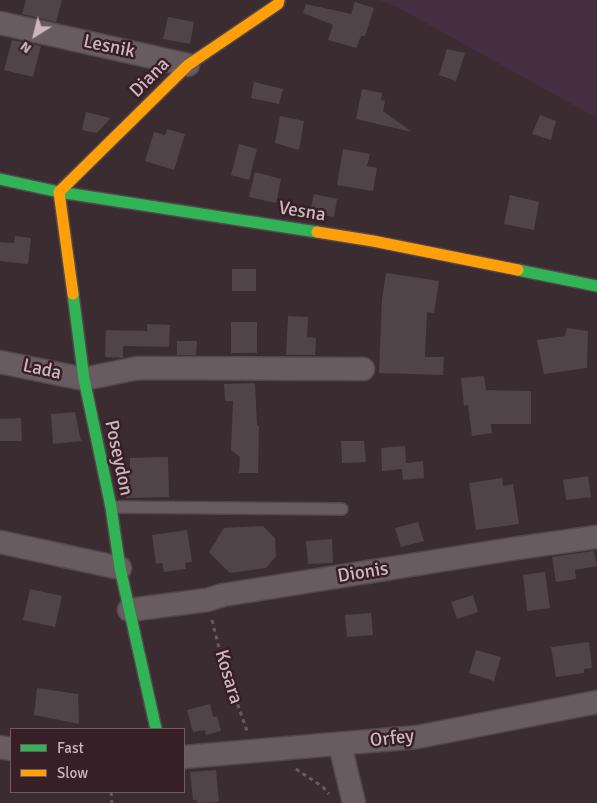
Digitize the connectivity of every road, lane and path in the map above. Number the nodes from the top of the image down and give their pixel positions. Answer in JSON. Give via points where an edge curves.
{"nodes":[{"id":1,"x":278,"y":2,"type":"edge"},
{"id":2,"x":0,"y":23,"type":"edge"},
{"id":3,"x":188,"y":65,"type":"junction"},
{"id":4,"x":0,"y":178,"type":"edge"},
{"id":5,"x":59,"y":192,"type":"junction"},
{"id":6,"x":597,"y":286,"type":"edge"},
{"id":7,"x":0,"y":362,"type":"edge"},
{"id":8,"x":363,"y":369,"type":"dead end"},
{"id":9,"x":84,"y":379,"type":"junction"},
{"id":10,"x":110,"y":507,"type":"junction"},
{"id":11,"x":342,"y":509,"type":"dead end"},
{"id":12,"x":597,"y":537,"type":"edge"},
{"id":13,"x":0,"y":542,"type":"edge"},
{"id":14,"x":120,"y":568,"type":"junction"},
{"id":15,"x":206,"y":600,"type":"junction"},
{"id":16,"x":129,"y":610,"type":"junction"},
{"id":17,"x":597,"y":702,"type":"edge"},
{"id":18,"x":156,"y":728,"type":"edge"},
{"id":19,"x":340,"y":745,"type":"junction"},
{"id":20,"x":257,"y":751,"type":"junction"},
{"id":21,"x":185,"y":757,"type":"edge"},
{"id":22,"x":292,"y":766,"type":"dead end"},
{"id":23,"x":343,"y":800,"type":"edge"}],
"edges":[{"from":1,"to":3,"type":"street","name":"Diana"},
{"from":2,"to":3,"type":"street","name":"Lesnik"},
{"from":3,"to":5,"type":"street","name":"Diana"},
{"from":4,"to":5,"type":"street","name":"Vesna"},
{"from":5,"to":6,"type":"street","name":"Vesna","via":[[373,241]]},
{"from":5,"to":9,"type":"street","name":"Poseydon"},
{"from":7,"to":9,"type":"street","name":"Lada"},
{"from":8,"to":9,"type":"street","via":[[138,368]]},
{"from":9,"to":10,"type":"street","name":"Poseydon"},
{"from":10,"to":11,"type":"lane"},
{"from":10,"to":14,"type":"street","name":"Poseydon"},
{"from":12,"to":15,"type":"street","name":"Dionis"},
{"from":13,"to":14,"type":"street"},
{"from":14,"to":16,"type":"street","name":"Poseydon"},
{"from":15,"to":16,"type":"street","name":"Dionis"},
{"from":15,"to":20,"type":"path","name":"Kosara","via":[[224,669],[243,724]]},
{"from":16,"to":18,"type":"street","name":"Poseydon"},
{"from":17,"to":19,"type":"street","name":"Orfey","via":[[417,737]]},
{"from":19,"to":20,"type":"street","name":"Orfey"},
{"from":19,"to":23,"type":"street"},
{"from":20,"to":21,"type":"street","name":"Orfey"},
{"from":22,"to":23,"type":"path"}]}
